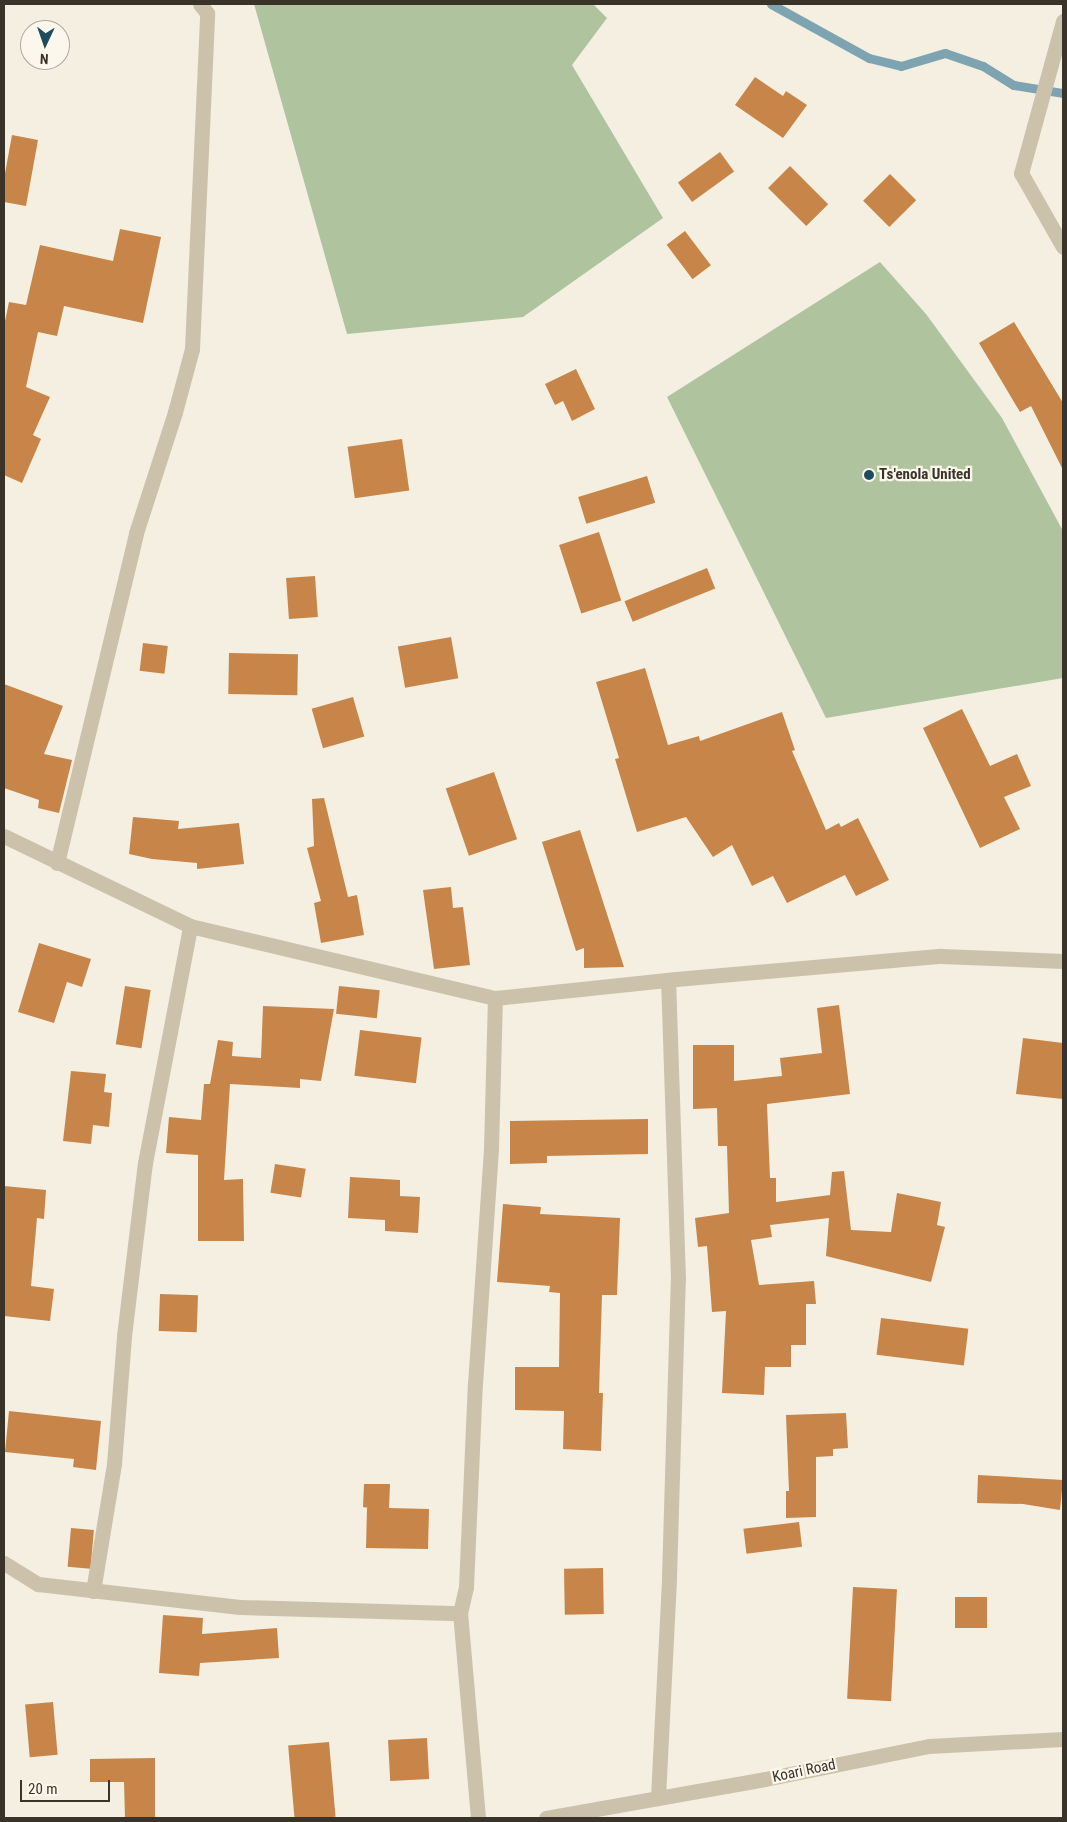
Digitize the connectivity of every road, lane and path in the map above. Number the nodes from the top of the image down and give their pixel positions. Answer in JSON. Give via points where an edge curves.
{"nodes":[{"id":1,"x":200,"y":4,"type":"edge"},
{"id":2,"x":1063,"y":21,"type":"edge"},
{"id":3,"x":1063,"y":246,"type":"edge"},
{"id":4,"x":4,"y":836,"type":"edge"},
{"id":5,"x":57,"y":863,"type":"junction"},
{"id":6,"x":190,"y":926,"type":"junction"},
{"id":7,"x":1063,"y":961,"type":"edge"},
{"id":8,"x":668,"y":981,"type":"junction"},
{"id":9,"x":495,"y":998,"type":"junction"},
{"id":10,"x":4,"y":1563,"type":"edge"},
{"id":11,"x":93,"y":1590,"type":"junction"},
{"id":12,"x":460,"y":1613,"type":"junction"},
{"id":13,"x":1063,"y":1739,"type":"edge"},
{"id":14,"x":658,"y":1797,"type":"junction"},
{"id":15,"x":478,"y":1818,"type":"edge"},
{"id":16,"x":546,"y":1818,"type":"edge"}],
"edges":[{"from":1,"to":5,"type":"street","via":[[207,13],[192,348],[136,533]]},
{"from":2,"to":3,"type":"street","via":[[1021,174]]},
{"from":4,"to":5,"type":"street"},
{"from":5,"to":6,"type":"street"},
{"from":6,"to":9,"type":"street"},
{"from":6,"to":11,"type":"street","via":[[145,1163],[124,1336],[114,1464]]},
{"from":7,"to":8,"type":"street","via":[[941,956]]},
{"from":8,"to":9,"type":"street"},
{"from":8,"to":14,"type":"street","via":[[678,1279]]},
{"from":9,"to":12,"type":"street","via":[[491,1149],[475,1384],[466,1587]]},
{"from":10,"to":11,"type":"street","via":[[38,1584]]},
{"from":11,"to":12,"type":"street","via":[[240,1607]]},
{"from":12,"to":15,"type":"street"},
{"from":13,"to":14,"type":"street","name":"Koari Road","via":[[929,1746]]},
{"from":14,"to":16,"type":"street","name":"Koari Road"}]}
